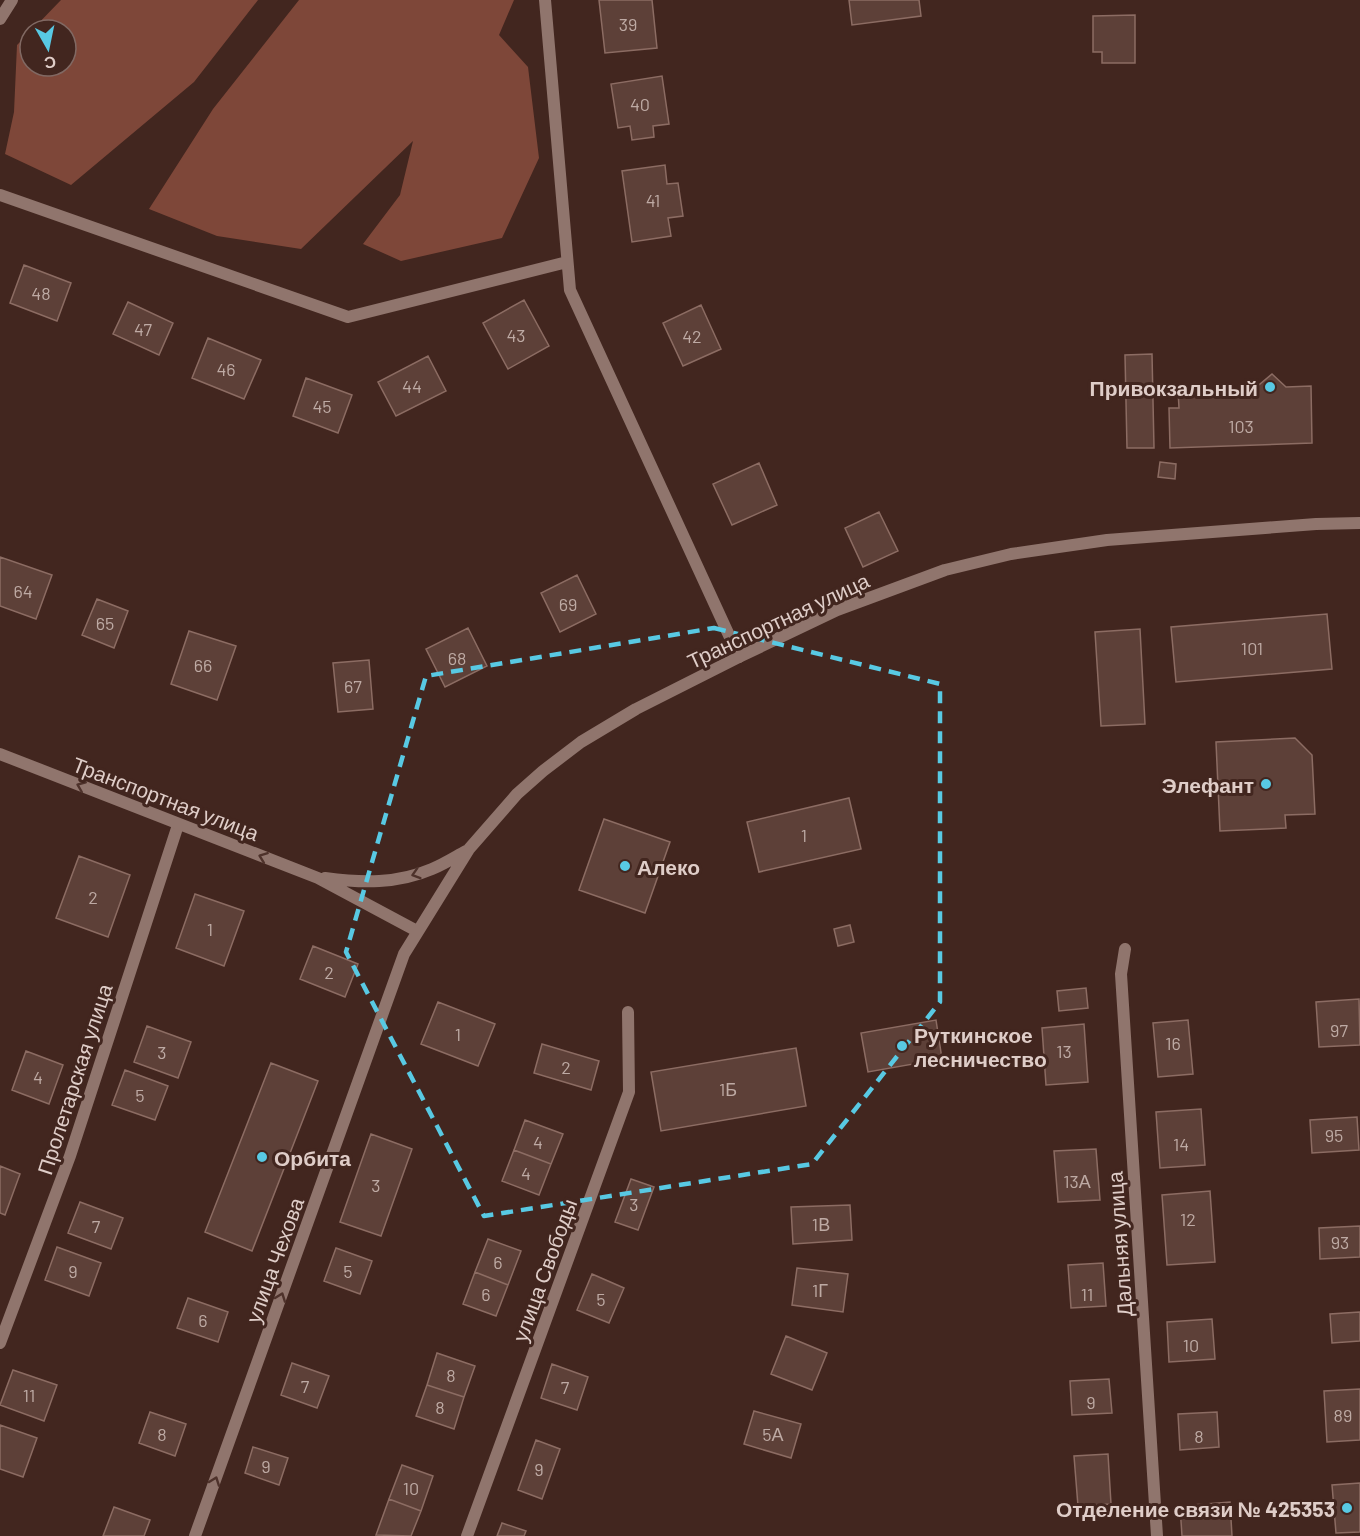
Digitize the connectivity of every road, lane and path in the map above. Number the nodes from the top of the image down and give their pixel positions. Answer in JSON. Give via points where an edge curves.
{"nodes":[{"id":1,"x":12,"y":0,"type":"edge"},
{"id":2,"x":545,"y":0,"type":"edge"},
{"id":3,"x":0,"y":19,"type":"edge"},
{"id":4,"x":0,"y":195,"type":"edge"},
{"id":5,"x":567,"y":262,"type":"junction"},
{"id":6,"x":1360,"y":523,"type":"edge"},
{"id":7,"x":739,"y":657,"type":"junction"},
{"id":8,"x":0,"y":754,"type":"edge"},
{"id":9,"x":178,"y":825,"type":"junction"},
{"id":10,"x":469,"y":849,"type":"junction"},
{"id":11,"x":318,"y":878,"type":"junction"},
{"id":12,"x":417,"y":931,"type":"junction"},
{"id":13,"x":1125,"y":949,"type":"dead end"},
{"id":14,"x":628,"y":1012,"type":"dead end"},
{"id":15,"x":0,"y":1343,"type":"edge"},
{"id":16,"x":195,"y":1536,"type":"edge"},
{"id":17,"x":467,"y":1536,"type":"edge"},
{"id":18,"x":1157,"y":1536,"type":"edge"}],
"edges":[{"from":1,"to":3,"type":"street"},
{"from":2,"to":5,"type":"street"},
{"from":4,"to":5,"type":"street","via":[[348,317]]},
{"from":5,"to":7,"type":"street","via":[[570,290]]},
{"from":6,"to":7,"type":"street","name":"Транспортная улица","via":[[1161,535],[1011,554],[945,570],[837,610]]},
{"from":7,"to":10,"type":"street","name":"Транспортная улица","via":[[636,709],[581,742],[517,794]]},
{"from":9,"to":8,"type":"street","name":"Транспортная улица","one_way":true},
{"from":11,"to":9,"type":"street","name":"Транспортная улица","one_way":true},
{"from":9,"to":15,"type":"street","name":"Пролетарская улица","via":[[70,1156]]},
{"from":10,"to":11,"type":"street","one_way":true,"via":[[432,869],[398,880],[360,883]]},
{"from":10,"to":12,"type":"street","name":"Транспортная улица"},
{"from":11,"to":12,"type":"street"},
{"from":16,"to":12,"type":"street","name":"улица Чехова","one_way":true,"via":[[404,954]]},
{"from":13,"to":18,"type":"street","name":"Дальняя улица","via":[[1121,974]]},
{"from":14,"to":17,"type":"street","name":"улица Свободы","via":[[629,1092]]}]}
